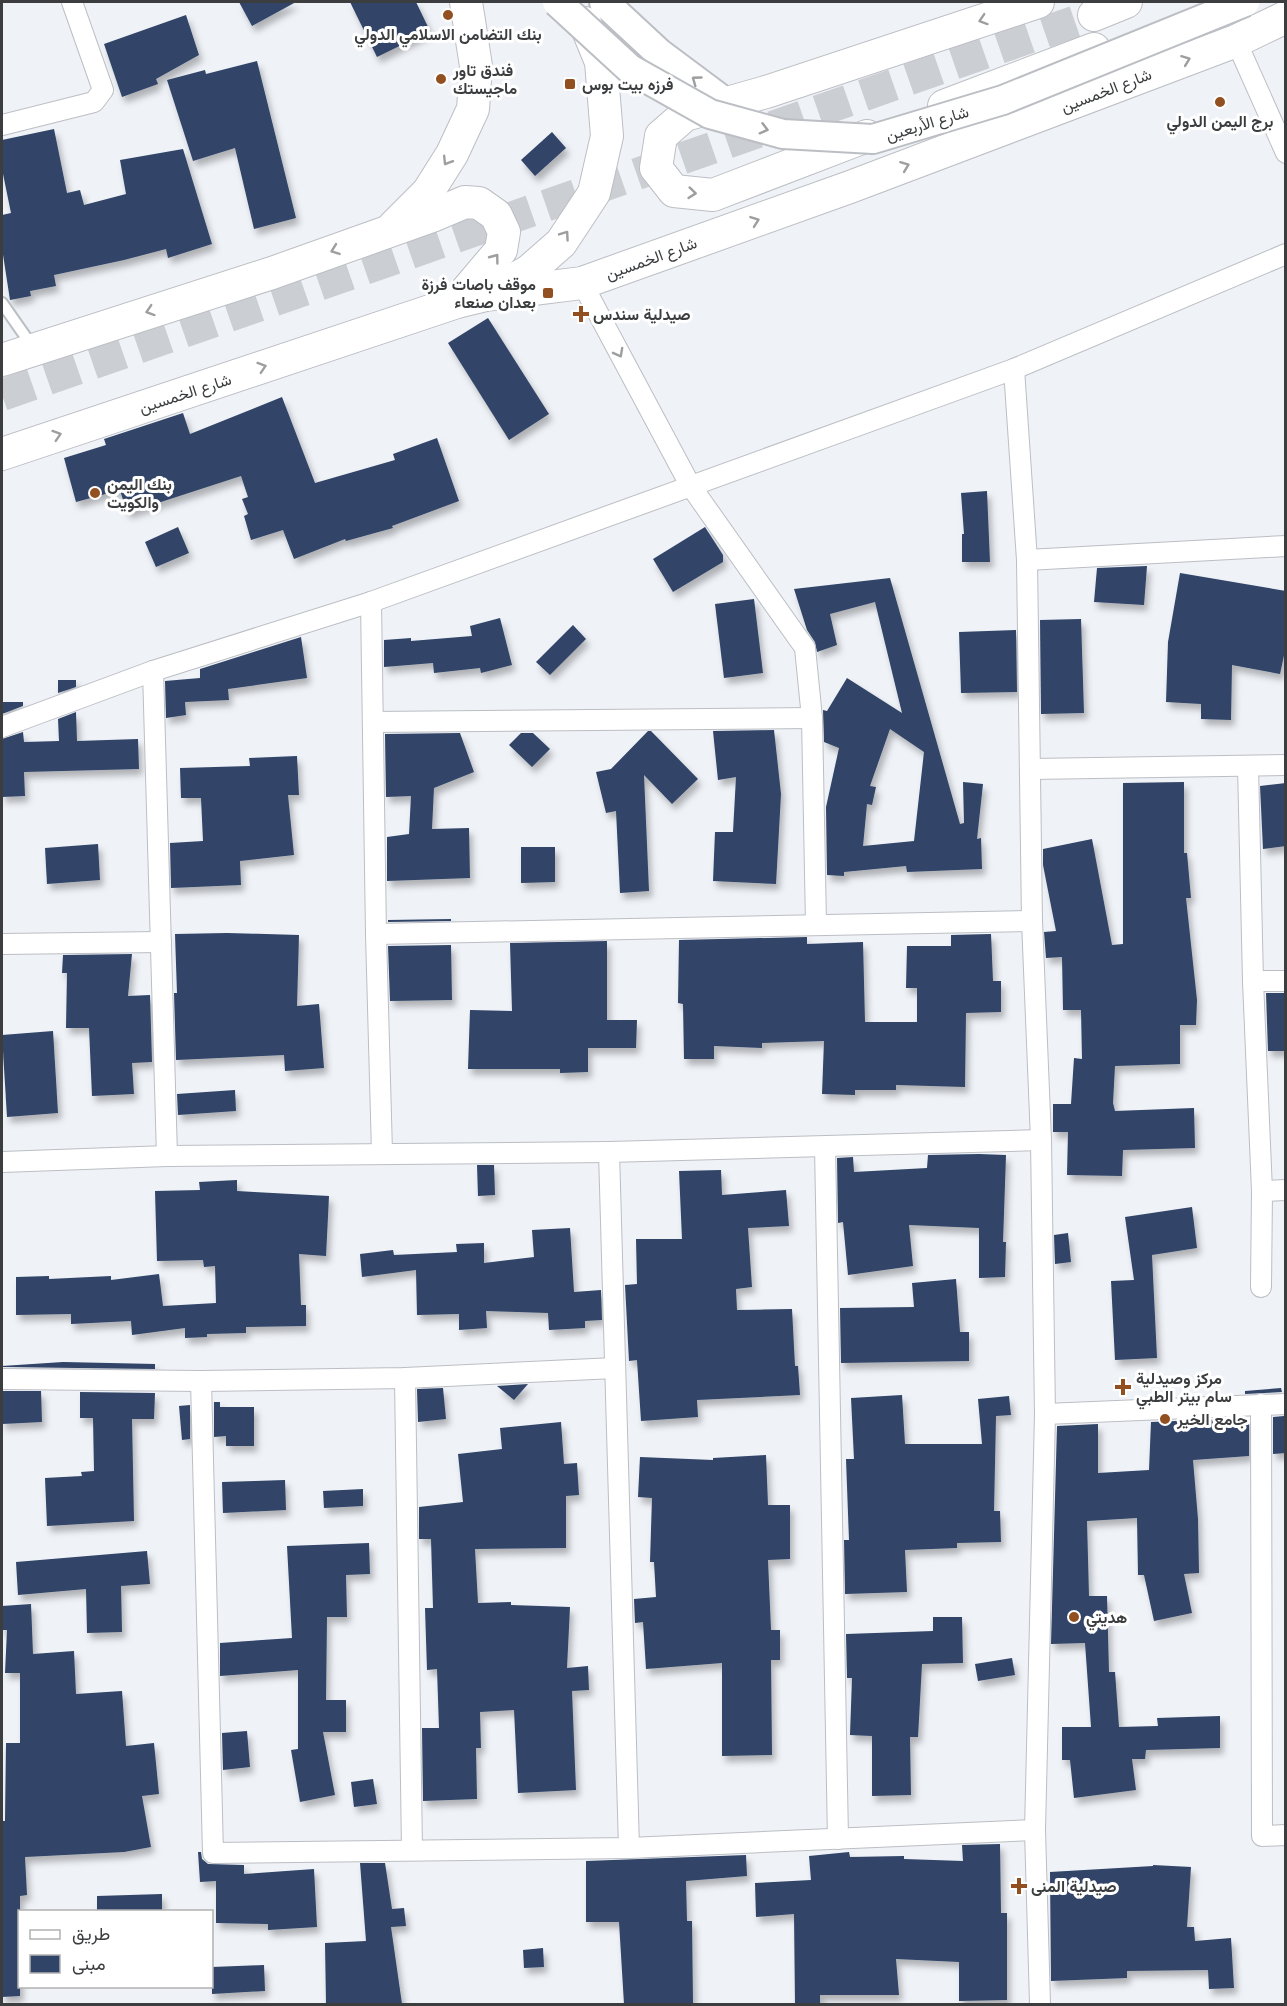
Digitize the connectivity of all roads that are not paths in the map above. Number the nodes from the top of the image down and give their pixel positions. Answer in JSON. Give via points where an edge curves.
{"nodes":[{"id":1,"x":72,"y":2,"type":"edge"},
{"id":2,"x":556,"y":2,"type":"edge"},
{"id":3,"x":576,"y":2,"type":"edge"},
{"id":4,"x":604,"y":2,"type":"edge"},
{"id":5,"x":1038,"y":2,"type":"edge"},
{"id":6,"x":1126,"y":2,"type":"edge"},
{"id":7,"x":1212,"y":2,"type":"edge"},
{"id":8,"x":1245,"y":2,"type":"edge"},
{"id":9,"x":474,"y":6,"type":"edge"},
{"id":10,"x":1094,"y":15,"type":"tunnel mouth"},
{"id":11,"x":1286,"y":17,"type":"edge"},
{"id":12,"x":1236,"y":41,"type":"junction"},
{"id":13,"x":766,"y":92,"type":"junction"},
{"id":14,"x":2,"y":125,"type":"edge"},
{"id":15,"x":1286,"y":153,"type":"edge"},
{"id":16,"x":390,"y":230,"type":"junction"},
{"id":17,"x":1286,"y":254,"type":"edge"},
{"id":18,"x":582,"y":283,"type":"junction"},
{"id":19,"x":472,"y":298,"type":"junction"},
{"id":20,"x":2,"y":303,"type":"edge"},
{"id":21,"x":34,"y":349,"type":"junction"},
{"id":22,"x":2,"y":360,"type":"edge"},
{"id":23,"x":1014,"y":369,"type":"junction"},
{"id":24,"x":2,"y":454,"type":"edge"},
{"id":25,"x":690,"y":485,"type":"junction"},
{"id":26,"x":1286,"y":546,"type":"edge"},
{"id":27,"x":1027,"y":560,"type":"junction"},
{"id":28,"x":371,"y":602,"type":"junction"},
{"id":29,"x":153,"y":671,"type":"junction"},
{"id":30,"x":812,"y":718,"type":"junction"},
{"id":31,"x":373,"y":722,"type":"junction"},
{"id":32,"x":2,"y":728,"type":"edge"},
{"id":33,"x":1286,"y":765,"type":"edge"},
{"id":34,"x":1248,"y":766,"type":"junction"},
{"id":35,"x":1031,"y":769,"type":"junction"},
{"id":36,"x":1032,"y":921,"type":"junction"},
{"id":37,"x":816,"y":924,"type":"junction"},
{"id":38,"x":376,"y":934,"type":"junction"},
{"id":39,"x":161,"y":942,"type":"junction"},
{"id":40,"x":2,"y":944,"type":"edge"},
{"id":41,"x":1253,"y":981,"type":"junction"},
{"id":42,"x":1286,"y":981,"type":"edge"},
{"id":43,"x":1041,"y":1140,"type":"junction"},
{"id":44,"x":825,"y":1147,"type":"junction"},
{"id":45,"x":609,"y":1152,"type":"junction"},
{"id":46,"x":382,"y":1153,"type":"junction"},
{"id":47,"x":167,"y":1156,"type":"junction"},
{"id":48,"x":2,"y":1162,"type":"edge"},
{"id":49,"x":1286,"y":1190,"type":"edge"},
{"id":50,"x":1262,"y":1191,"type":"junction"},
{"id":51,"x":1261,"y":1287,"type":"dead end"},
{"id":52,"x":615,"y":1368,"type":"junction"},
{"id":53,"x":405,"y":1378,"type":"junction"},
{"id":54,"x":2,"y":1379,"type":"edge"},
{"id":55,"x":201,"y":1381,"type":"junction"},
{"id":56,"x":1261,"y":1404,"type":"junction"},
{"id":57,"x":1286,"y":1404,"type":"edge"},
{"id":58,"x":1045,"y":1414,"type":"junction"},
{"id":59,"x":1035,"y":1830,"type":"junction"},
{"id":60,"x":1286,"y":1835,"type":"edge"},
{"id":61,"x":838,"y":1839,"type":"junction"},
{"id":62,"x":629,"y":1848,"type":"junction"},
{"id":63,"x":411,"y":1850,"type":"junction"},
{"id":64,"x":1040,"y":2004,"type":"edge"}],
"edges":[{"from":1,"to":14,"type":"street","via":[[103,90],[94,102]]},
{"from":2,"to":8,"type":"main road","name":"شارع الأربعين","one_way":true,"bridge":true,"via":[[630,69],[710,114],[783,134],[873,139],[1003,100]]},
{"from":19,"to":3,"type":"main road","one_way":true,"via":[[530,271],[561,243],[594,193],[607,136],[601,62]]},
{"from":13,"to":4,"type":"main road","one_way":true,"via":[[726,103],[659,53]]},
{"from":5,"to":13,"type":"main road","one_way":true},
{"from":6,"to":10,"type":"main road"},
{"from":13,"to":7,"type":"main road","one_way":true,"via":[[685,115],[661,136],[656,168],[674,191],[713,195]]},
{"from":9,"to":16,"type":"main road","one_way":true,"via":[[473,109],[428,192]]},
{"from":11,"to":12,"type":"main road","name":"شارع الخمسين"},
{"from":12,"to":15,"type":"street"},
{"from":18,"to":12,"type":"main road","name":"شارع الخمسين","one_way":true},
{"from":19,"to":16,"type":"main road","one_way":true,"via":[[501,250],[504,232],[496,215],[479,204],[465,202]]},
{"from":16,"to":21,"type":"main road","one_way":true,"via":[[272,273]]},
{"from":17,"to":23,"type":"street"},
{"from":18,"to":19,"type":"main road","name":"شارع الخمسين"},
{"from":18,"to":25,"type":"street","one_way":true},
{"from":24,"to":19,"type":"main road","name":"شارع الخمسين","one_way":true},
{"from":20,"to":21,"type":"lane"},
{"from":21,"to":22,"type":"main road"},
{"from":23,"to":25,"type":"street"},
{"from":23,"to":27,"type":"street"},
{"from":25,"to":28,"type":"street"},
{"from":25,"to":30,"type":"street","via":[[805,648]]},
{"from":26,"to":27,"type":"street"},
{"from":27,"to":35,"type":"street"},
{"from":28,"to":29,"type":"street"},
{"from":28,"to":31,"type":"street"},
{"from":29,"to":32,"type":"street"},
{"from":29,"to":39,"type":"street"},
{"from":30,"to":31,"type":"street"},
{"from":30,"to":37,"type":"street"},
{"from":31,"to":38,"type":"street"},
{"from":33,"to":34,"type":"street"},
{"from":34,"to":35,"type":"street"},
{"from":34,"to":41,"type":"street"},
{"from":35,"to":36,"type":"street"},
{"from":36,"to":37,"type":"street"},
{"from":36,"to":43,"type":"street"},
{"from":37,"to":38,"type":"street"},
{"from":38,"to":46,"type":"street"},
{"from":39,"to":40,"type":"street"},
{"from":39,"to":47,"type":"street"},
{"from":41,"to":42,"type":"street"},
{"from":41,"to":50,"type":"street"},
{"from":43,"to":44,"type":"street"},
{"from":43,"to":58,"type":"street"},
{"from":44,"to":45,"type":"street"},
{"from":44,"to":61,"type":"street"},
{"from":45,"to":46,"type":"street"},
{"from":45,"to":52,"type":"street"},
{"from":46,"to":47,"type":"street"},
{"from":47,"to":48,"type":"street"},
{"from":49,"to":50,"type":"street"},
{"from":50,"to":51,"type":"street"},
{"from":52,"to":53,"type":"street"},
{"from":52,"to":62,"type":"street"},
{"from":53,"to":55,"type":"street"},
{"from":53,"to":63,"type":"street"},
{"from":54,"to":55,"type":"street"},
{"from":55,"to":63,"type":"street","via":[[213,1853]]},
{"from":56,"to":57,"type":"street"},
{"from":56,"to":58,"type":"street"},
{"from":56,"to":60,"type":"street","via":[[1262,1836]]},
{"from":58,"to":59,"type":"street"},
{"from":59,"to":61,"type":"street"},
{"from":59,"to":64,"type":"street"},
{"from":61,"to":62,"type":"street"},
{"from":62,"to":63,"type":"street"}]}
